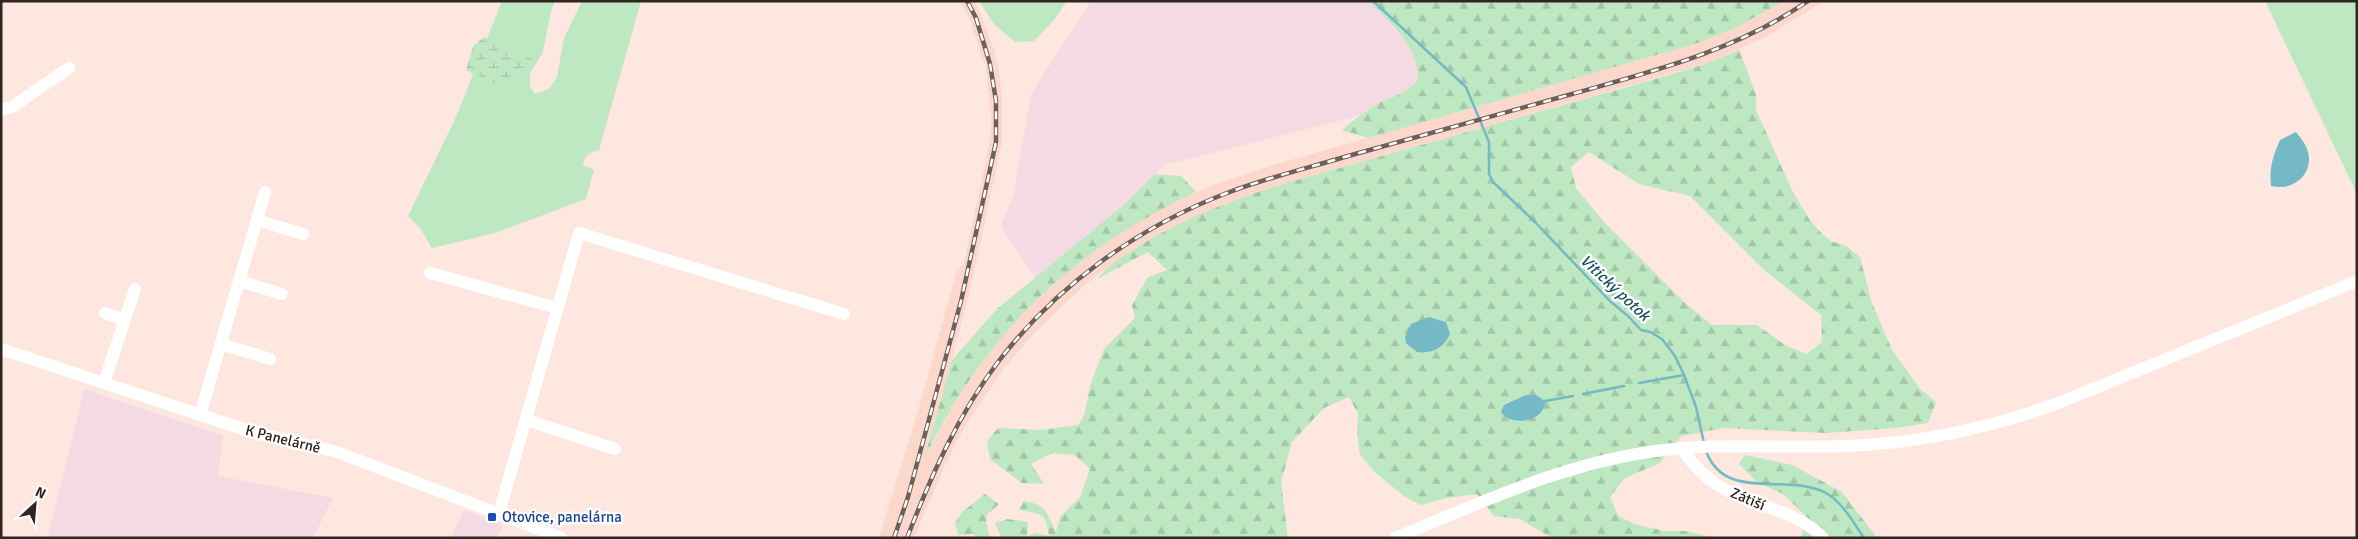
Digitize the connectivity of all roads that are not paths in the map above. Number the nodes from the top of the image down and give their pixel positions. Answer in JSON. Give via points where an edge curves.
{"nodes":[{"id":1,"x":69,"y":68,"type":"dead end"},
{"id":2,"x":1,"y":110,"type":"edge"},
{"id":3,"x":266,"y":192,"type":"dead end"},
{"id":4,"x":257,"y":220,"type":"junction"},
{"id":5,"x":302,"y":234,"type":"dead end"},
{"id":6,"x":430,"y":273,"type":"dead end"},
{"id":7,"x":240,"y":281,"type":"junction"},
{"id":8,"x":2357,"y":281,"type":"edge"},
{"id":9,"x":134,"y":289,"type":"dead end"},
{"id":10,"x":282,"y":294,"type":"dead end"},
{"id":11,"x":557,"y":308,"type":"junction"},
{"id":12,"x":105,"y":313,"type":"dead end"},
{"id":13,"x":844,"y":314,"type":"dead end"},
{"id":14,"x":124,"y":320,"type":"junction"},
{"id":15,"x":221,"y":344,"type":"junction"},
{"id":16,"x":1,"y":349,"type":"edge"},
{"id":17,"x":270,"y":359,"type":"dead end"},
{"id":18,"x":104,"y":383,"type":"junction"},
{"id":19,"x":200,"y":415,"type":"junction"},
{"id":20,"x":527,"y":420,"type":"junction"},
{"id":21,"x":615,"y":449,"type":"dead end"},
{"id":22,"x":1681,"y":449,"type":"junction"},
{"id":23,"x":499,"y":513,"type":"junction"},
{"id":24,"x":562,"y":538,"type":"edge"},
{"id":25,"x":1395,"y":538,"type":"edge"},
{"id":26,"x":1823,"y":538,"type":"edge"}],
"edges":[{"from":1,"to":2,"type":"street","via":[[12,108]]},
{"from":3,"to":4,"type":"street"},
{"from":4,"to":5,"type":"street"},
{"from":4,"to":7,"type":"street"},
{"from":6,"to":11,"type":"street"},
{"from":7,"to":10,"type":"street"},
{"from":7,"to":15,"type":"street"},
{"from":8,"to":22,"type":"street","via":[[2017,418],[1911,441]]},
{"from":9,"to":14,"type":"street"},
{"from":11,"to":13,"type":"street","via":[[579,233]]},
{"from":11,"to":20,"type":"street"},
{"from":12,"to":14,"type":"street"},
{"from":14,"to":18,"type":"street"},
{"from":15,"to":17,"type":"street"},
{"from":15,"to":19,"type":"street"},
{"from":16,"to":18,"type":"street","name":"K Panelárně"},
{"from":18,"to":19,"type":"street","name":"K Panelárně"},
{"from":19,"to":23,"type":"street","name":"K Panelárně","via":[[252,432],[337,452]]},
{"from":20,"to":21,"type":"street"},
{"from":20,"to":23,"type":"street"},
{"from":22,"to":25,"type":"street","via":[[1615,458],[1556,473]]},
{"from":22,"to":26,"type":"street","name":"Zátiší","via":[[1713,483],[1798,520]]},
{"from":23,"to":24,"type":"street","name":"K Panelárně"}]}
